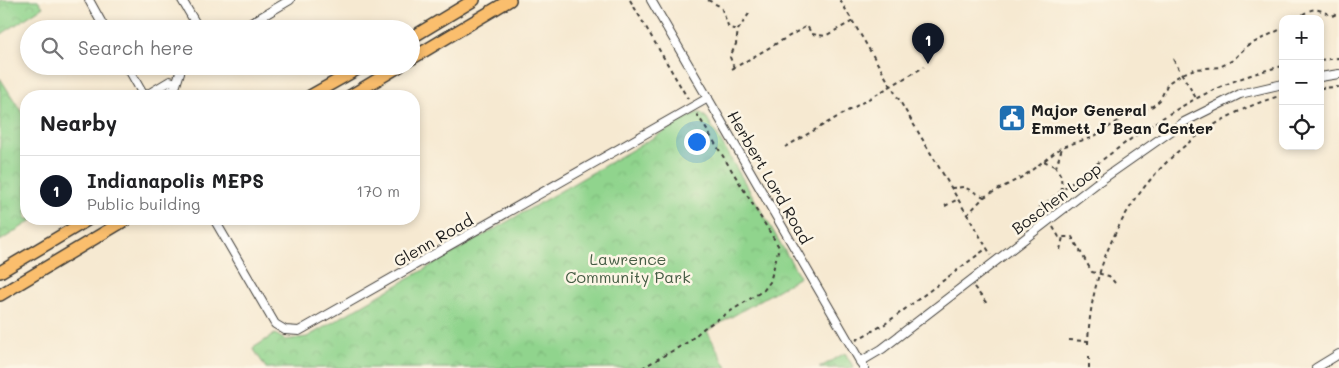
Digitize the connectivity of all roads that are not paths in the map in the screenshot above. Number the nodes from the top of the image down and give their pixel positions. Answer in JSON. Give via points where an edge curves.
{"nodes":[{"id":1,"x":89,"y":0,"type":"edge"},
{"id":2,"x":182,"y":0,"type":"edge"},
{"id":3,"x":290,"y":0,"type":"edge"},
{"id":4,"x":474,"y":0,"type":"edge"},
{"id":5,"x":510,"y":0,"type":"edge"},
{"id":6,"x":652,"y":0,"type":"edge"},
{"id":7,"x":100,"y":20,"type":"edge"},
{"id":8,"x":194,"y":20,"type":"edge"},
{"id":9,"x":256,"y":20,"type":"edge"},
{"id":10,"x":420,"y":33,"type":"edge"},
{"id":11,"x":420,"y":54,"type":"edge"},
{"id":12,"x":1339,"y":74,"type":"edge"},
{"id":13,"x":132,"y":75,"type":"edge"},
{"id":14,"x":179,"y":75,"type":"edge"},
{"id":15,"x":347,"y":75,"type":"edge"},
{"id":16,"x":385,"y":75,"type":"edge"},
{"id":17,"x":1324,"y":76,"type":"edge"},
{"id":18,"x":176,"y":83,"type":"junction"},
{"id":19,"x":1279,"y":85,"type":"edge"},
{"id":20,"x":141,"y":90,"type":"edge"},
{"id":21,"x":155,"y":90,"type":"edge"},
{"id":22,"x":172,"y":90,"type":"edge"},
{"id":23,"x":321,"y":90,"type":"edge"},
{"id":24,"x":360,"y":90,"type":"edge"},
{"id":25,"x":708,"y":98,"type":"junction"},
{"id":26,"x":79,"y":225,"type":"edge"},
{"id":27,"x":117,"y":225,"type":"edge"},
{"id":28,"x":217,"y":225,"type":"edge"},
{"id":29,"x":0,"y":272,"type":"edge"},
{"id":30,"x":0,"y":295,"type":"edge"},
{"id":31,"x":1339,"y":354,"type":"edge"},
{"id":32,"x":862,"y":365,"type":"edge"},
{"id":33,"x":1316,"y":368,"type":"edge"}],
"edges":[{"from":1,"to":7,"type":"street"},
{"from":2,"to":8,"type":"street"},
{"from":3,"to":9,"type":"street"},
{"from":4,"to":10,"type":"main road"},
{"from":5,"to":11,"type":"main road"},
{"from":6,"to":25,"type":"street","name":"Herbert Lord Road"},
{"from":12,"to":17,"type":"street"},
{"from":13,"to":20,"type":"street"},
{"from":14,"to":18,"type":"street"},
{"from":15,"to":23,"type":"main road"},
{"from":16,"to":24,"type":"main road"},
{"from":18,"to":21,"type":"street","via":[[170,81]]},
{"from":18,"to":22,"type":"street"},
{"from":19,"to":32,"type":"street","name":"Boschen Loop","via":[[1240,94],[1184,122],[1097,183]]},
{"from":25,"to":28,"type":"street","name":"Glenn Road","via":[[299,331],[285,330],[275,324]]},
{"from":25,"to":32,"type":"street","name":"Herbert Lord Road"},
{"from":26,"to":29,"type":"main road"},
{"from":27,"to":30,"type":"main road"},
{"from":31,"to":33,"type":"street"}]}
